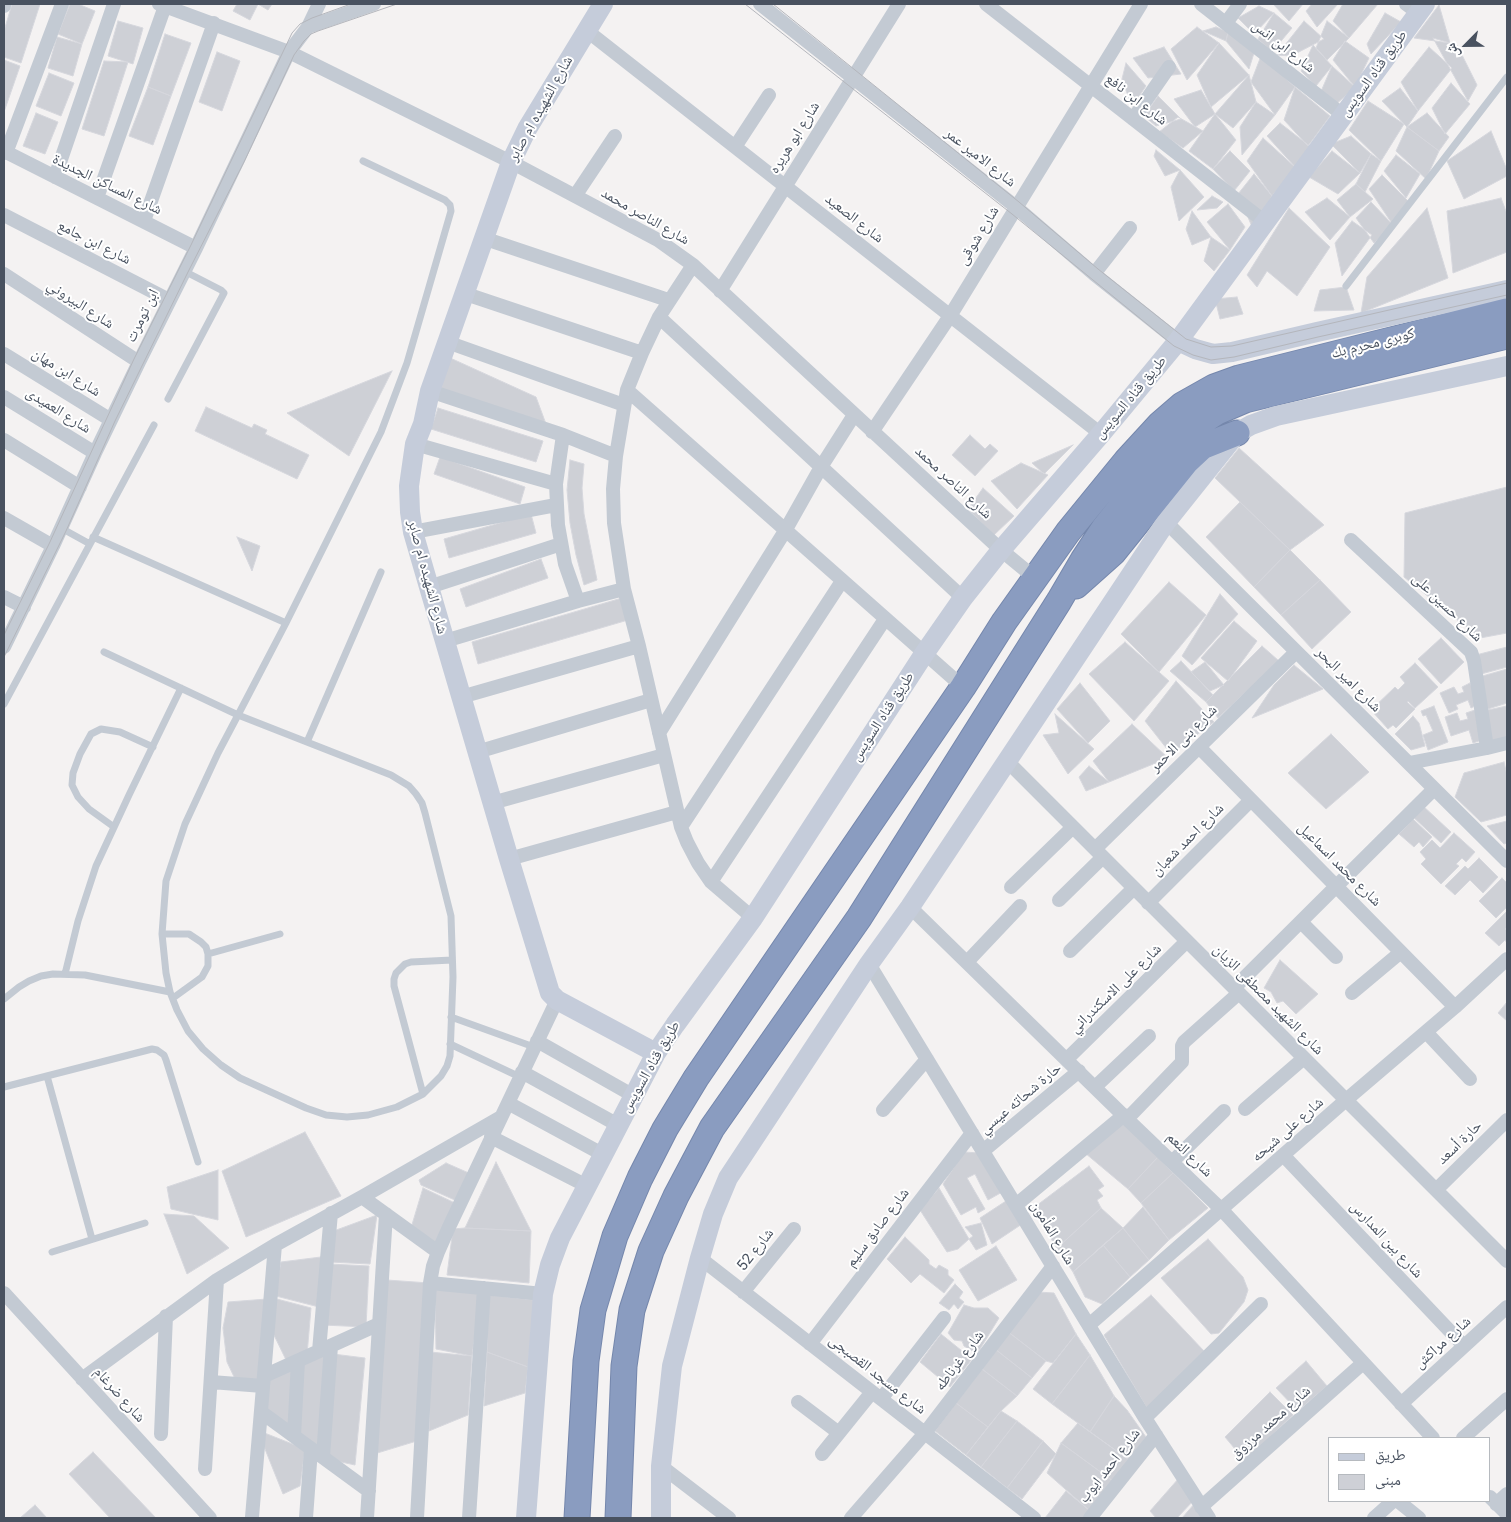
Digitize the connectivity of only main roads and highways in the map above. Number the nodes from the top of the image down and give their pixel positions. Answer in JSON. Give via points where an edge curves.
{"nodes":[{"id":1,"x":1507,"y":311,"type":"edge"},
{"id":2,"x":1507,"y":336,"type":"edge"},
{"id":3,"x":1242,"y":389,"type":"junction"},
{"id":4,"x":1237,"y":434,"type":"road end"},
{"id":5,"x":1059,"y":601,"type":"junction"},
{"id":6,"x":577,"y":1518,"type":"edge"},
{"id":7,"x":618,"y":1518,"type":"edge"}],
"edges":[{"from":1,"to":3,"type":"highway","name":"كوبرى محرم بك"},
{"from":2,"to":3,"type":"highway","name":"كوبرى محرم بك"},
{"from":3,"to":5,"type":"highway","via":[[1217,412],[1194,426],[1147,474],[1104,528]]},
{"from":3,"to":6,"type":"highway","via":[[1214,387],[1182,405],[1126,461],[1068,532],[696,1078],[665,1129],[615,1236],[593,1310],[586,1361]]},
{"from":4,"to":5,"type":"highway","via":[[1202,447],[1113,553]]},
{"from":5,"to":7,"type":"highway","via":[[859,918],[712,1128],[676,1196],[651,1251],[632,1310],[624,1366]]}]}
